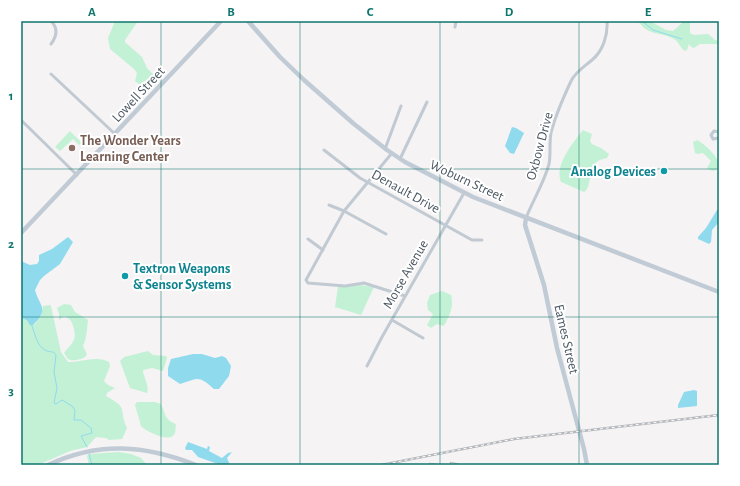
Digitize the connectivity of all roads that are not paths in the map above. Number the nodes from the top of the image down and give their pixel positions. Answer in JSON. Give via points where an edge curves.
{"nodes":[{"id":1,"x":51,"y":21,"type":"edge"},
{"id":2,"x":221,"y":21,"type":"edge"},
{"id":3,"x":248,"y":21,"type":"edge"},
{"id":4,"x":456,"y":21,"type":"edge"},
{"id":5,"x":607,"y":21,"type":"edge"},
{"id":6,"x":455,"y":27,"type":"dead end"},
{"id":7,"x":51,"y":44,"type":"dead end"},
{"id":8,"x":51,"y":74,"type":"dead end"},
{"id":9,"x":427,"y":102,"type":"dead end"},
{"id":10,"x":401,"y":106,"type":"dead end"},
{"id":11,"x":21,"y":120,"type":"edge"},
{"id":12,"x":719,"y":132,"type":"edge"},
{"id":13,"x":115,"y":134,"type":"junction"},
{"id":14,"x":719,"y":138,"type":"edge"},
{"id":15,"x":385,"y":148,"type":"junction"},
{"id":16,"x":324,"y":150,"type":"dead end"},
{"id":17,"x":392,"y":153,"type":"junction"},
{"id":18,"x":400,"y":159,"type":"junction"},
{"id":19,"x":77,"y":175,"type":"junction"},
{"id":20,"x":368,"y":182,"type":"junction"},
{"id":21,"x":464,"y":193,"type":"junction"},
{"id":22,"x":329,"y":205,"type":"dead end"},
{"id":23,"x":344,"y":211,"type":"junction"},
{"id":24,"x":526,"y":218,"type":"junction"},
{"id":25,"x":446,"y":226,"type":"junction"},
{"id":26,"x":21,"y":233,"type":"edge"},
{"id":27,"x":386,"y":234,"type":"dead end"},
{"id":28,"x":308,"y":239,"type":"dead end"},
{"id":29,"x":482,"y":240,"type":"dead end"},
{"id":30,"x":323,"y":250,"type":"junction"},
{"id":31,"x":719,"y":292,"type":"edge"},
{"id":32,"x":405,"y":296,"type":"junction"},
{"id":33,"x":392,"y":320,"type":"junction"},
{"id":34,"x":423,"y":338,"type":"dead end"},
{"id":35,"x":367,"y":366,"type":"dead end"},
{"id":36,"x":48,"y":465,"type":"edge"},
{"id":37,"x":196,"y":465,"type":"edge"},
{"id":38,"x":587,"y":465,"type":"edge"}],
"edges":[{"from":1,"to":7,"type":"street","via":[[55,26],[56,35]]},
{"from":2,"to":13,"type":"main road","name":"Lowell Street"},
{"from":3,"to":15,"type":"main road","name":"Woburn Street","via":[[287,65]]},
{"from":4,"to":6,"type":"street"},
{"from":5,"to":24,"type":"street","name":"Oxbow Drive","via":[[600,51],[578,71],[569,84],[552,132],[548,168]]},
{"from":8,"to":13,"type":"street"},
{"from":9,"to":18,"type":"street"},
{"from":10,"to":15,"type":"street"},
{"from":11,"to":19,"type":"street"},
{"from":12,"to":14,"type":"street","via":[[714,131],[711,135],[713,139]]},
{"from":13,"to":19,"type":"main road","name":"Lowell Street"},
{"from":15,"to":17,"type":"main road","name":"Woburn Street"},
{"from":16,"to":20,"type":"street","name":"Denault Drive","via":[[348,170]]},
{"from":17,"to":18,"type":"main road","name":"Woburn Street"},
{"from":17,"to":20,"type":"street"},
{"from":18,"to":21,"type":"main road","name":"Woburn Street"},
{"from":19,"to":26,"type":"main road","name":"Lowell Street"},
{"from":20,"to":23,"type":"street"},
{"from":20,"to":25,"type":"street","name":"Denault Drive"},
{"from":21,"to":24,"type":"main road","name":"Woburn Street"},
{"from":21,"to":25,"type":"street","name":"Morse Avenue"},
{"from":22,"to":23,"type":"street"},
{"from":23,"to":27,"type":"street"},
{"from":23,"to":30,"type":"street"},
{"from":24,"to":31,"type":"main road","name":"Woburn Street"},
{"from":24,"to":38,"type":"main road","name":"Eames Street","via":[[525,225],[544,288],[558,355]]},
{"from":25,"to":29,"type":"street","name":"Denault Drive","via":[[473,241]]},
{"from":25,"to":32,"type":"street","name":"Morse Avenue"},
{"from":28,"to":30,"type":"street"},
{"from":30,"to":32,"type":"street","via":[[306,280],[308,282],[345,286],[366,284]]},
{"from":32,"to":33,"type":"street","name":"Morse Avenue"},
{"from":33,"to":34,"type":"street"},
{"from":33,"to":35,"type":"street","name":"Morse Avenue"},
{"from":36,"to":37,"type":"main road","via":[[84,452],[117,448],[149,451]]}]}
